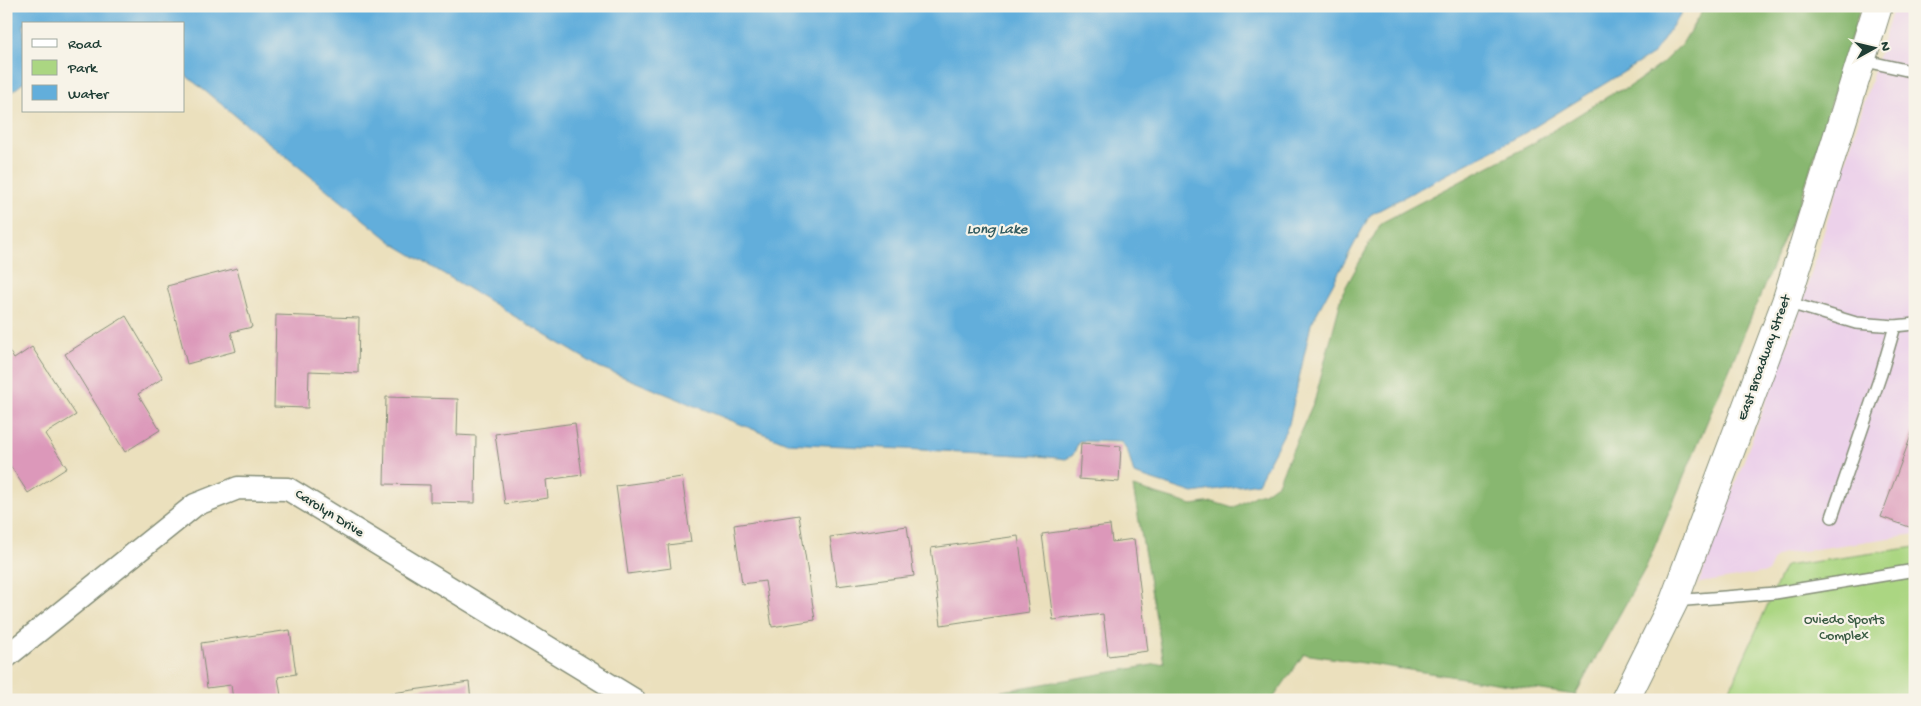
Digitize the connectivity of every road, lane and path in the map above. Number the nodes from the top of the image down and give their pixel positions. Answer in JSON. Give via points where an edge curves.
{"nodes":[{"id":1,"x":1878,"y":6,"type":"edge"},
{"id":2,"x":1861,"y":60,"type":"junction"},
{"id":3,"x":1915,"y":72,"type":"edge"},
{"id":4,"x":1786,"y":302,"type":"junction"},
{"id":5,"x":1915,"y":324,"type":"edge"},
{"id":6,"x":1895,"y":326,"type":"junction"},
{"id":7,"x":1832,"y":517,"type":"dead end"},
{"id":8,"x":1915,"y":570,"type":"edge"},
{"id":9,"x":1674,"y":601,"type":"junction"},
{"id":10,"x":6,"y":658,"type":"edge"},
{"id":11,"x":634,"y":700,"type":"edge"},
{"id":12,"x":1625,"y":700,"type":"edge"}],
"edges":[{"from":1,"to":2,"type":"main road","name":"East Broadway Street"},
{"from":2,"to":3,"type":"lane"},
{"from":2,"to":4,"type":"main road","name":"East Broadway Street"},
{"from":4,"to":6,"type":"lane","via":[[1856,323]]},
{"from":4,"to":9,"type":"main road","name":"East Broadway Street"},
{"from":5,"to":6,"type":"lane"},
{"from":6,"to":7,"type":"lane"},
{"from":8,"to":9,"type":"lane","via":[[1775,593]]},
{"from":9,"to":12,"type":"main road","name":"East Broadway Street"},
{"from":10,"to":11,"type":"street","name":"Carolyn Drive","via":[[195,505],[238,488],[288,489]]}]}
